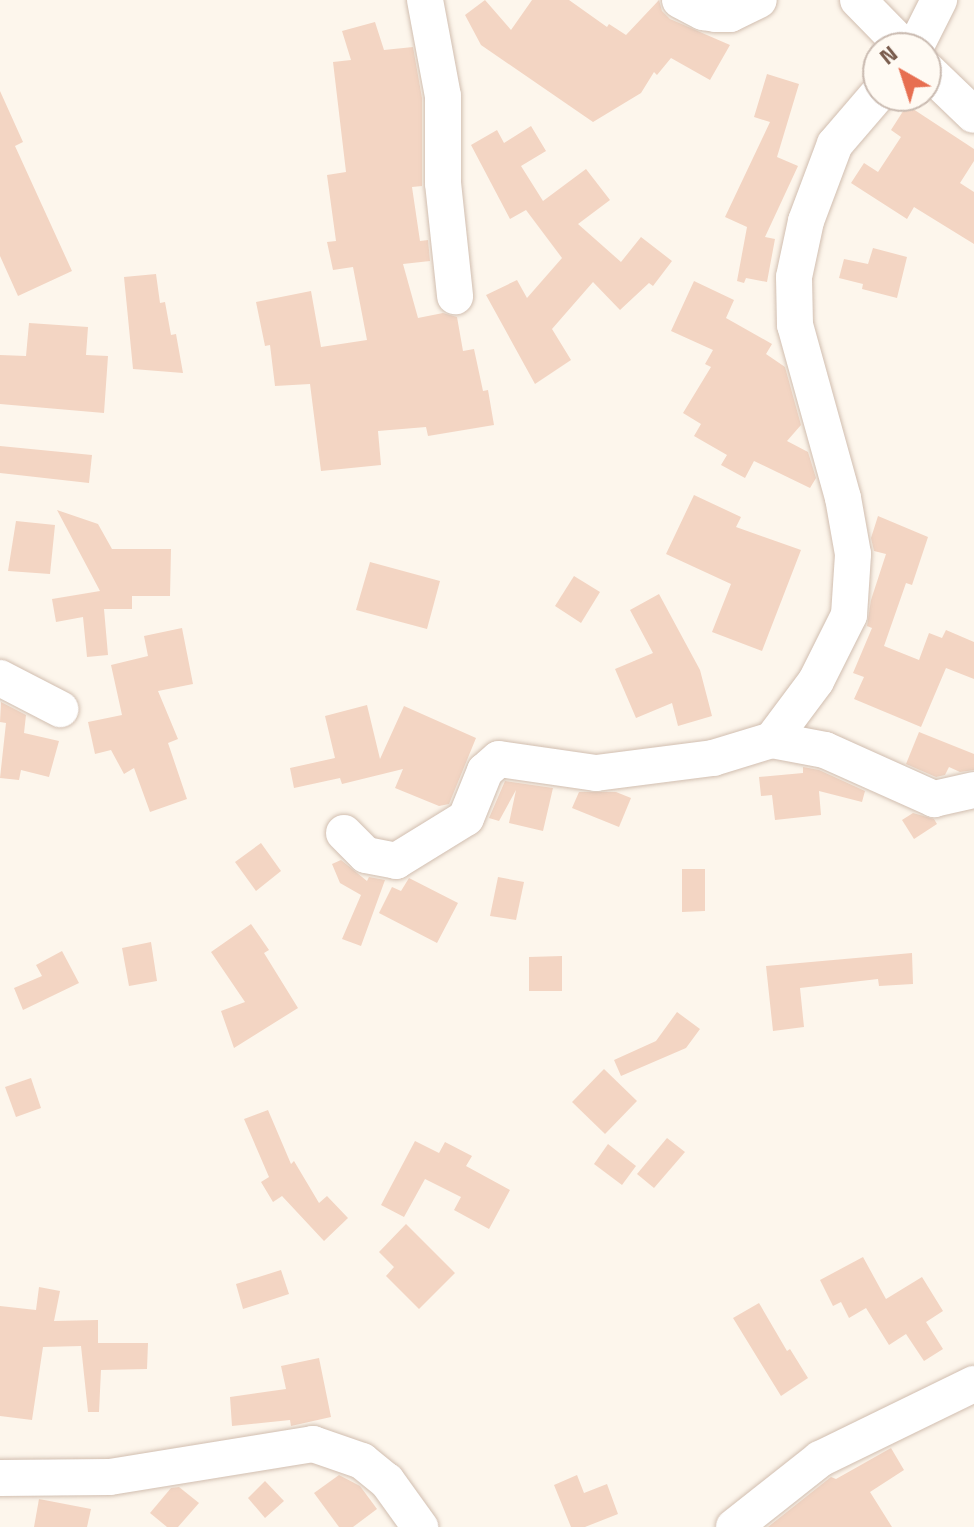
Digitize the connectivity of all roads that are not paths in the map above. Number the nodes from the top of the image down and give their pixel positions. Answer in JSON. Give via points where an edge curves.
{"nodes":[{"id":1,"x":425,"y":0,"type":"edge"},
{"id":2,"x":680,"y":0,"type":"edge"},
{"id":3,"x":759,"y":0,"type":"edge"},
{"id":4,"x":858,"y":0,"type":"edge"},
{"id":5,"x":939,"y":0,"type":"edge"},
{"id":6,"x":889,"y":32,"type":"edge"},
{"id":7,"x":923,"y":32,"type":"edge"},
{"id":8,"x":942,"y":84,"type":"edge"},
{"id":9,"x":863,"y":112,"type":"edge"},
{"id":10,"x":974,"y":115,"type":"edge"},
{"id":11,"x":455,"y":296,"type":"dead end"},
{"id":12,"x":0,"y":678,"type":"edge"},
{"id":13,"x":60,"y":709,"type":"dead end"},
{"id":14,"x":772,"y":740,"type":"junction"},
{"id":15,"x":974,"y":790,"type":"edge"},
{"id":16,"x":344,"y":833,"type":"dead end"},
{"id":17,"x":974,"y":1384,"type":"edge"},
{"id":18,"x":0,"y":1478,"type":"edge"},
{"id":19,"x":420,"y":1527,"type":"edge"},
{"id":20,"x":734,"y":1527,"type":"edge"}],
"edges":[{"from":1,"to":11,"type":"street","via":[[443,96],[443,183]]},
{"from":2,"to":3,"type":"street","via":[[703,12],[730,14]]},
{"from":4,"to":6,"type":"street"},
{"from":5,"to":7,"type":"street"},
{"from":8,"to":10,"type":"street"},
{"from":9,"to":14,"type":"street","via":[[835,144],[806,221],[794,277],[795,325],[843,498],[853,554],[849,615],[816,681]]},
{"from":12,"to":13,"type":"street"},
{"from":14,"to":15,"type":"street","via":[[825,750],[934,799]]},
{"from":14,"to":16,"type":"street","via":[[713,758],[596,773],[499,759],[485,771],[466,818],[396,861],[366,855]]},
{"from":17,"to":20,"type":"street","via":[[820,1459]]},
{"from":18,"to":19,"type":"street","via":[[110,1477],[313,1444],[362,1461],[387,1481]]}]}
